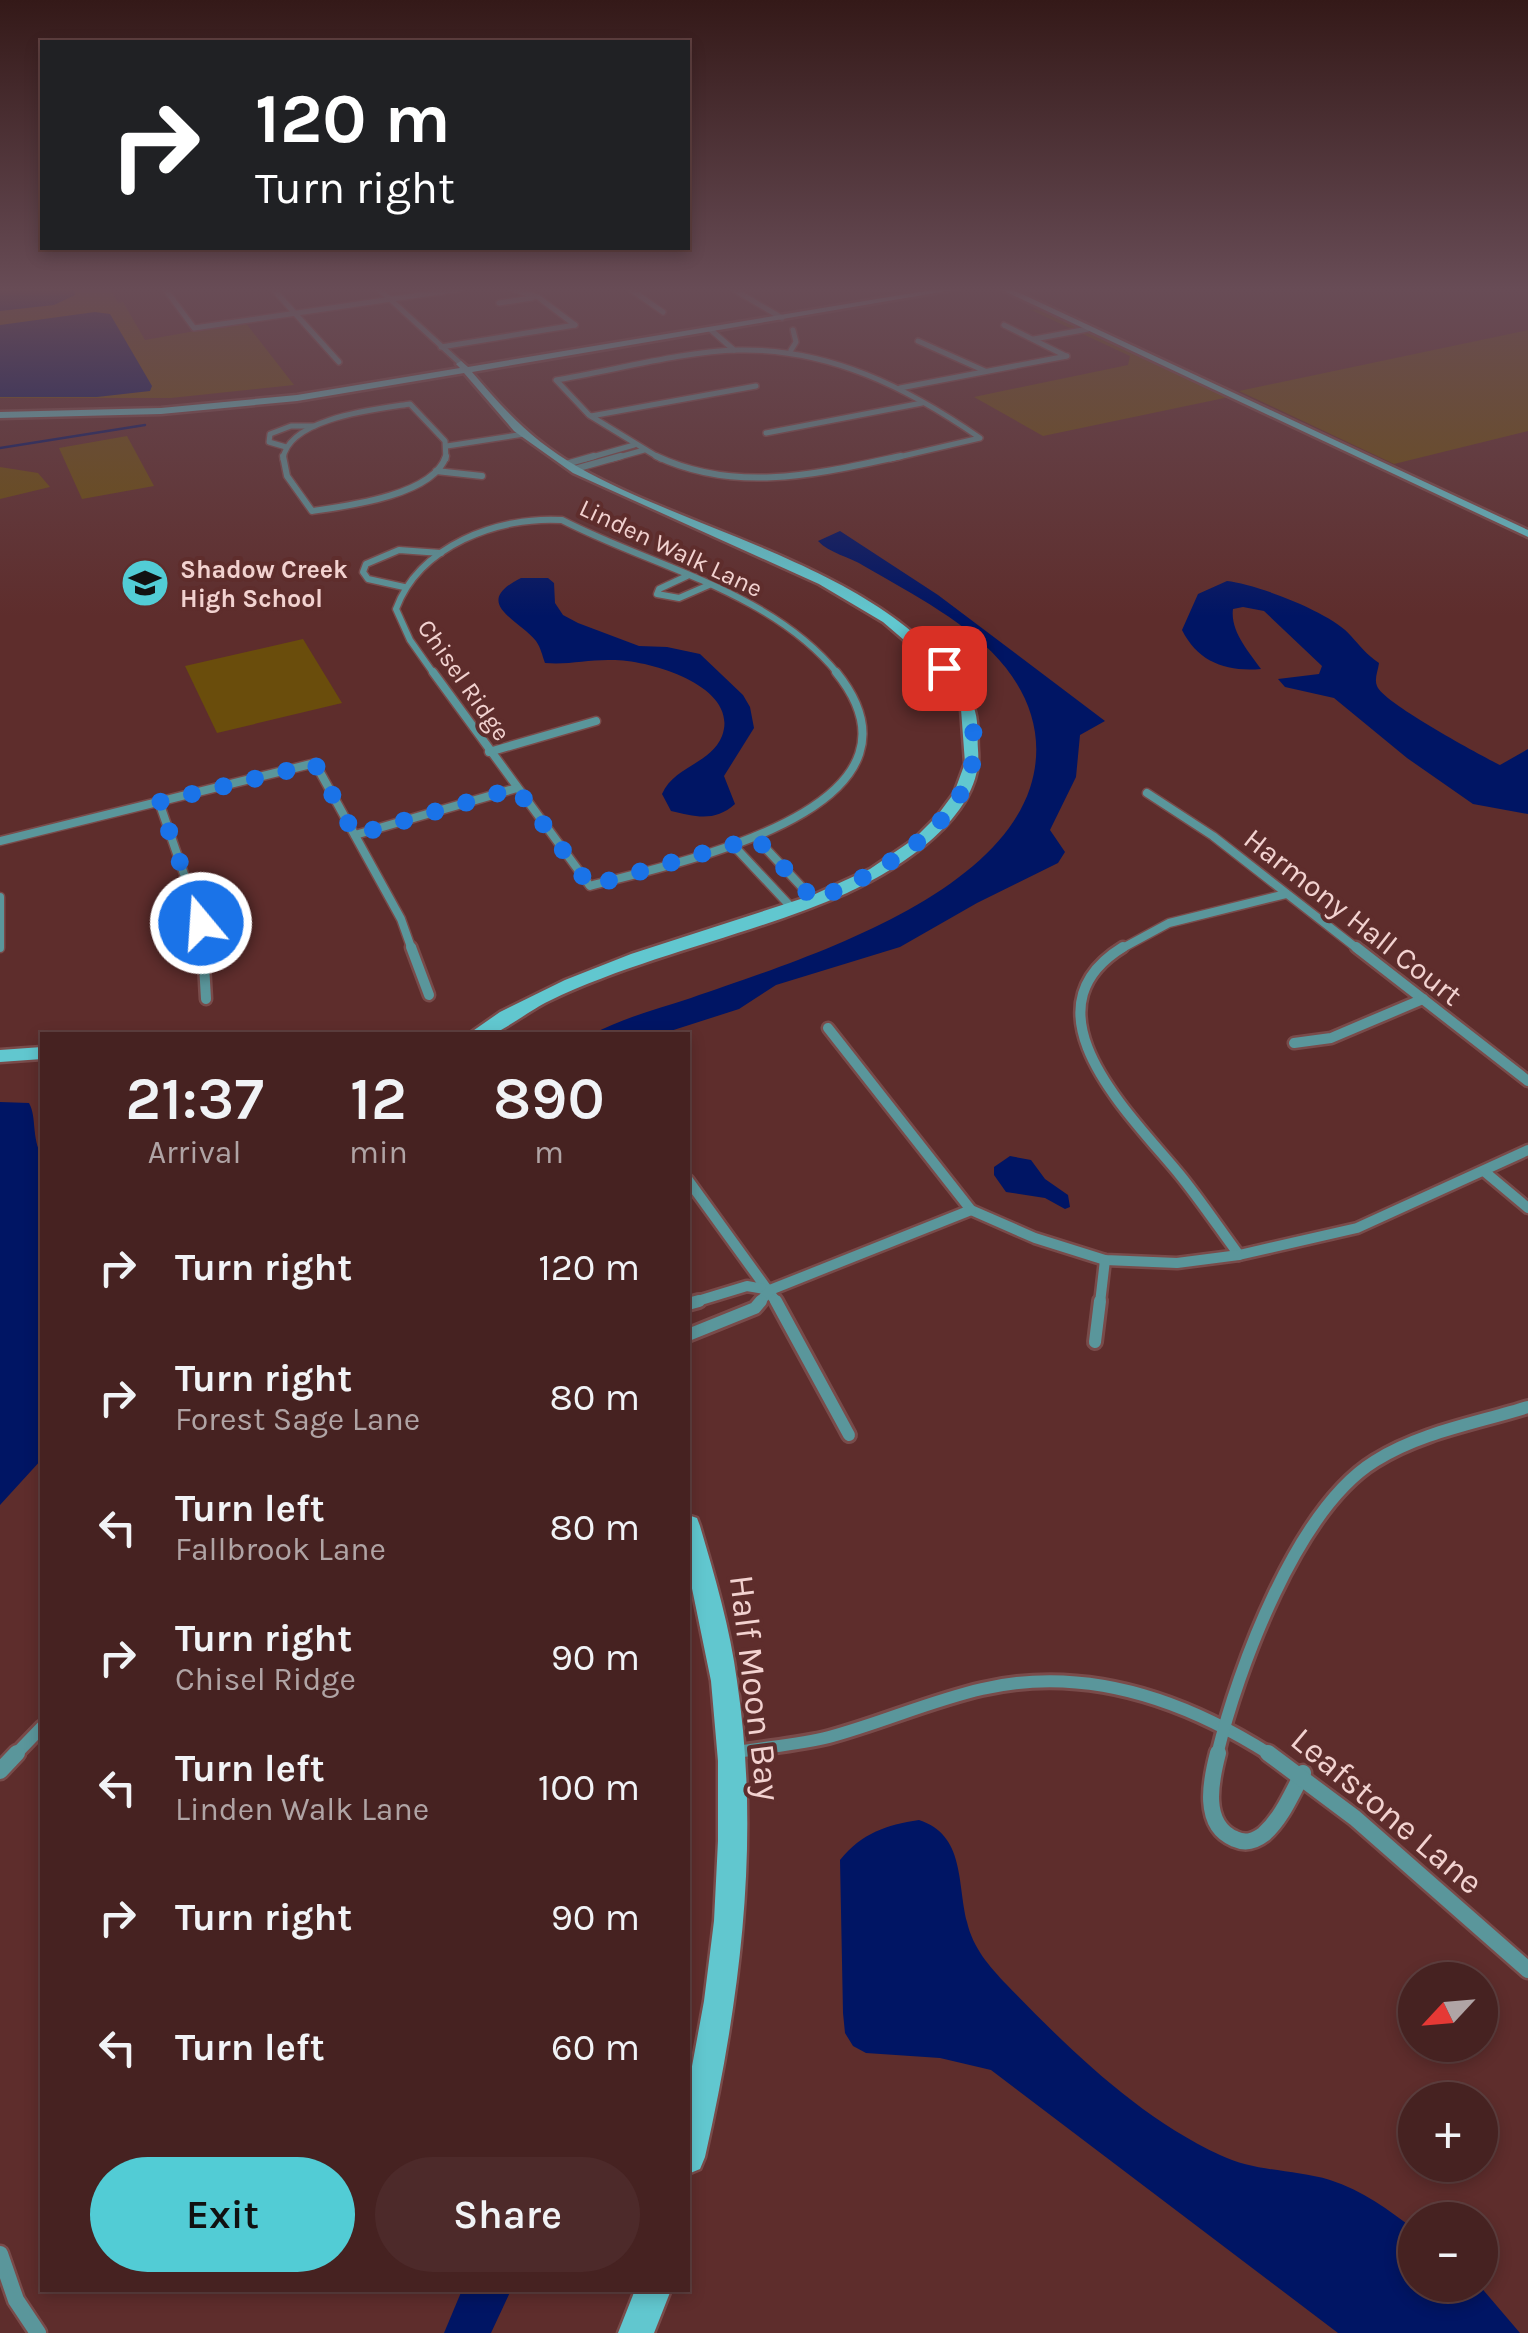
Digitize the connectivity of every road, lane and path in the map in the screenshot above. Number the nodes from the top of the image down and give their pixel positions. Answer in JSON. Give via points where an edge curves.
{"nodes":[{"id":1,"x":298,"y":398,"type":"edge"},
{"id":2,"x":491,"y":398,"type":"edge"},
{"id":3,"x":570,"y":398,"type":"edge"},
{"id":4,"x":691,"y":398,"type":"edge"},
{"id":5,"x":916,"y":398,"type":"edge"},
{"id":6,"x":1237,"y":398,"type":"edge"},
{"id":7,"x":1256,"y":398,"type":"edge"},
{"id":8,"x":923,"y":402,"type":"junction"},
{"id":9,"x":0,"y":406,"type":"edge"},
{"id":10,"x":184,"y":406,"type":"junction"},
{"id":11,"x":0,"y":415,"type":"edge"},
{"id":12,"x":592,"y":416,"type":"junction"},
{"id":13,"x":314,"y":426,"type":"junction"},
{"id":14,"x":766,"y":433,"type":"dead end"},
{"id":15,"x":524,"y":434,"type":"junction"},
{"id":16,"x":634,"y":445,"type":"junction"},
{"id":17,"x":447,"y":446,"type":"junction"},
{"id":18,"x":286,"y":447,"type":"junction"},
{"id":19,"x":644,"y":450,"type":"junction"},
{"id":20,"x":571,"y":467,"type":"junction"},
{"id":21,"x":1389,"y":468,"type":"junction"},
{"id":22,"x":436,"y":471,"type":"junction"},
{"id":23,"x":482,"y":476,"type":"dead end"},
{"id":24,"x":747,"y":482,"type":"junction"},
{"id":25,"x":745,"y":492,"type":"dead end"},
{"id":26,"x":1477,"y":501,"type":"junction"},
{"id":27,"x":1528,"y":524,"type":"edge"},
{"id":28,"x":1528,"y":534,"type":"edge"},
{"id":29,"x":441,"y":553,"type":"junction"},
{"id":30,"x":687,"y":576,"type":"junction"},
{"id":31,"x":710,"y":585,"type":"junction"},
{"id":32,"x":404,"y":587,"type":"junction"},
{"id":33,"x":596,"y":722,"type":"dead end"},
{"id":34,"x":489,"y":752,"type":"junction"},
{"id":35,"x":516,"y":788,"type":"junction"},
{"id":36,"x":1147,"y":793,"type":"dead end"},
{"id":37,"x":159,"y":802,"type":"junction"},
{"id":38,"x":355,"y":835,"type":"junction"},
{"id":39,"x":756,"y":838,"type":"junction"},
{"id":40,"x":0,"y":841,"type":"edge"},
{"id":41,"x":733,"y":845,"type":"junction"},
{"id":42,"x":590,"y":886,"type":"joint"},
{"id":43,"x":1286,"y":894,"type":"junction"},
{"id":44,"x":0,"y":896,"type":"edge"},
{"id":45,"x":814,"y":900,"type":"junction"},
{"id":46,"x":792,"y":908,"type":"junction"},
{"id":47,"x":0,"y":948,"type":"edge"},
{"id":48,"x":429,"y":996,"type":"dead end"},
{"id":49,"x":206,"y":999,"type":"dead end"},
{"id":50,"x":1423,"y":999,"type":"junction"},
{"id":51,"x":828,"y":1028,"type":"dead end"},
{"id":52,"x":481,"y":1032,"type":"edge"},
{"id":53,"x":1294,"y":1043,"type":"dead end"},
{"id":54,"x":40,"y":1053,"type":"edge"},
{"id":55,"x":0,"y":1056,"type":"edge"},
{"id":56,"x":1528,"y":1081,"type":"edge"},
{"id":57,"x":1528,"y":1150,"type":"edge"},
{"id":58,"x":1484,"y":1172,"type":"junction"},
{"id":59,"x":690,"y":1183,"type":"edge"},
{"id":60,"x":1528,"y":1208,"type":"edge"},
{"id":61,"x":971,"y":1210,"type":"junction"},
{"id":62,"x":1239,"y":1254,"type":"junction"},
{"id":63,"x":1106,"y":1260,"type":"junction"},
{"id":64,"x":770,"y":1290,"type":"junction"},
{"id":65,"x":690,"y":1303,"type":"edge"},
{"id":66,"x":690,"y":1334,"type":"edge"},
{"id":67,"x":1095,"y":1342,"type":"dead end"},
{"id":68,"x":1528,"y":1407,"type":"edge"},
{"id":69,"x":849,"y":1435,"type":"dead end"},
{"id":70,"x":690,"y":1533,"type":"edge"},
{"id":71,"x":1224,"y":1725,"type":"junction"},
{"id":72,"x":40,"y":1729,"type":"edge"},
{"id":73,"x":730,"y":1753,"type":"junction"},
{"id":74,"x":0,"y":1771,"type":"edge"},
{"id":75,"x":1302,"y":1773,"type":"junction"},
{"id":76,"x":1528,"y":1970,"type":"edge"},
{"id":77,"x":694,"y":2101,"type":"edge"},
{"id":78,"x":690,"y":2139,"type":"edge"},
{"id":79,"x":0,"y":2254,"type":"edge"},
{"id":80,"x":653,"y":2292,"type":"edge"},
{"id":81,"x":38,"y":2333,"type":"edge"},
{"id":82,"x":636,"y":2333,"type":"edge"}],
"edges":[{"from":1,"to":10,"type":"main road"},
{"from":2,"to":15,"type":"main road"},
{"from":3,"to":12,"type":"street"},
{"from":4,"to":12,"type":"street"},
{"from":5,"to":8,"type":"street"},
{"from":6,"to":21,"type":"main road"},
{"from":7,"to":26,"type":"main road"},
{"from":8,"to":14,"type":"street"},
{"from":8,"to":24,"type":"street","via":[[980,438],[823,475]]},
{"from":9,"to":10,"type":"main road"},
{"from":10,"to":11,"type":"main road"},
{"from":12,"to":16,"type":"street"},
{"from":13,"to":17,"type":"street","via":[[410,404]]},
{"from":13,"to":18,"type":"street"},
{"from":13,"to":18,"type":"street","via":[[270,434],[269,442]]},
{"from":15,"to":17,"type":"street"},
{"from":15,"to":20,"type":"main road"},
{"from":16,"to":19,"type":"street"},
{"from":16,"to":20,"type":"street"},
{"from":17,"to":22,"type":"street"},
{"from":18,"to":22,"type":"street","via":[[282,464],[312,511],[383,498]]},
{"from":19,"to":20,"type":"street"},
{"from":19,"to":24,"type":"street","via":[[692,472]]},
{"from":20,"to":45,"type":"main road","via":[[829,582],[894,625],[960,690],[976,748],[952,809],[894,862]]},
{"from":21,"to":26,"type":"main road"},
{"from":21,"to":28,"type":"main road"},
{"from":22,"to":23,"type":"street"},
{"from":24,"to":25,"type":"street"},
{"from":26,"to":27,"type":"main road"},
{"from":29,"to":30,"type":"street","name":"Linden Walk Lane","via":[[492,530],[562,520]]},
{"from":29,"to":32,"type":"street"},
{"from":29,"to":32,"type":"street","via":[[399,550],[366,564],[368,579]]},
{"from":30,"to":31,"type":"street","name":"Linden Walk Lane"},
{"from":30,"to":31,"type":"street","via":[[657,594],[679,598]]},
{"from":31,"to":39,"type":"street","name":"Linden Walk Lane","via":[[803,641],[848,684],[865,719],[858,758],[835,791]]},
{"from":32,"to":34,"type":"street","name":"Chisel Ridge","via":[[396,608],[401,624]]},
{"from":33,"to":34,"type":"street"},
{"from":34,"to":35,"type":"street","name":"Chisel Ridge"},
{"from":35,"to":38,"type":"street"},
{"from":35,"to":42,"type":"street","name":"Chisel Ridge"},
{"from":36,"to":43,"type":"street","name":"Harmony Hall Court"},
{"from":37,"to":38,"type":"street","via":[[315,764]]},
{"from":37,"to":40,"type":"street"},
{"from":37,"to":49,"type":"street","via":[[201,923]]},
{"from":38,"to":48,"type":"street","via":[[401,919]]},
{"from":39,"to":41,"type":"street","name":"Linden Walk Lane"},
{"from":39,"to":45,"type":"street"},
{"from":41,"to":42,"type":"street","name":"Linden Walk Lane"},
{"from":41,"to":46,"type":"street"},
{"from":43,"to":50,"type":"street","name":"Harmony Hall Court"},
{"from":43,"to":62,"type":"street","via":[[1153,929],[1107,960],[1079,1001],[1078,1022],[1104,1086]]},
{"from":44,"to":47,"type":"street"},
{"from":45,"to":46,"type":"main road"},
{"from":46,"to":52,"type":"main road","via":[[573,981]]},
{"from":50,"to":53,"type":"street","via":[[1331,1038]]},
{"from":50,"to":56,"type":"street","name":"Harmony Hall Court"},
{"from":51,"to":61,"type":"street"},
{"from":54,"to":55,"type":"main road"},
{"from":57,"to":58,"type":"street"},
{"from":58,"to":60,"type":"street"},
{"from":58,"to":62,"type":"street","via":[[1357,1228]]},
{"from":59,"to":64,"type":"street"},
{"from":61,"to":63,"type":"street"},
{"from":61,"to":64,"type":"street"},
{"from":62,"to":63,"type":"street","via":[[1177,1263]]},
{"from":63,"to":67,"type":"street"},
{"from":64,"to":65,"type":"street","via":[[746,1286]]},
{"from":64,"to":66,"type":"street","via":[[755,1308]]},
{"from":64,"to":69,"type":"street"},
{"from":68,"to":71,"type":"street","via":[[1403,1448],[1361,1470],[1332,1497],[1266,1618]]},
{"from":70,"to":73,"type":"main road","name":"Half Moon Bay","via":[[712,1608]]},
{"from":71,"to":73,"type":"street","name":"Leafstone Lane","via":[[1135,1692],[1048,1681],[971,1692],[826,1738]]},
{"from":71,"to":75,"type":"street","name":"Leafstone Lane"},
{"from":71,"to":75,"type":"street","via":[[1210,1806],[1236,1841],[1254,1842],[1266,1834]]},
{"from":72,"to":74,"type":"street"},
{"from":73,"to":77,"type":"main road","name":"Half Moon Bay","via":[[733,1859],[721,1999]]},
{"from":75,"to":76,"type":"street","name":"Leafstone Lane"},
{"from":77,"to":78,"type":"main road","name":"Half Moon Bay"},
{"from":79,"to":81,"type":"street","via":[[16,2300]]},
{"from":80,"to":82,"type":"main road"}]}
